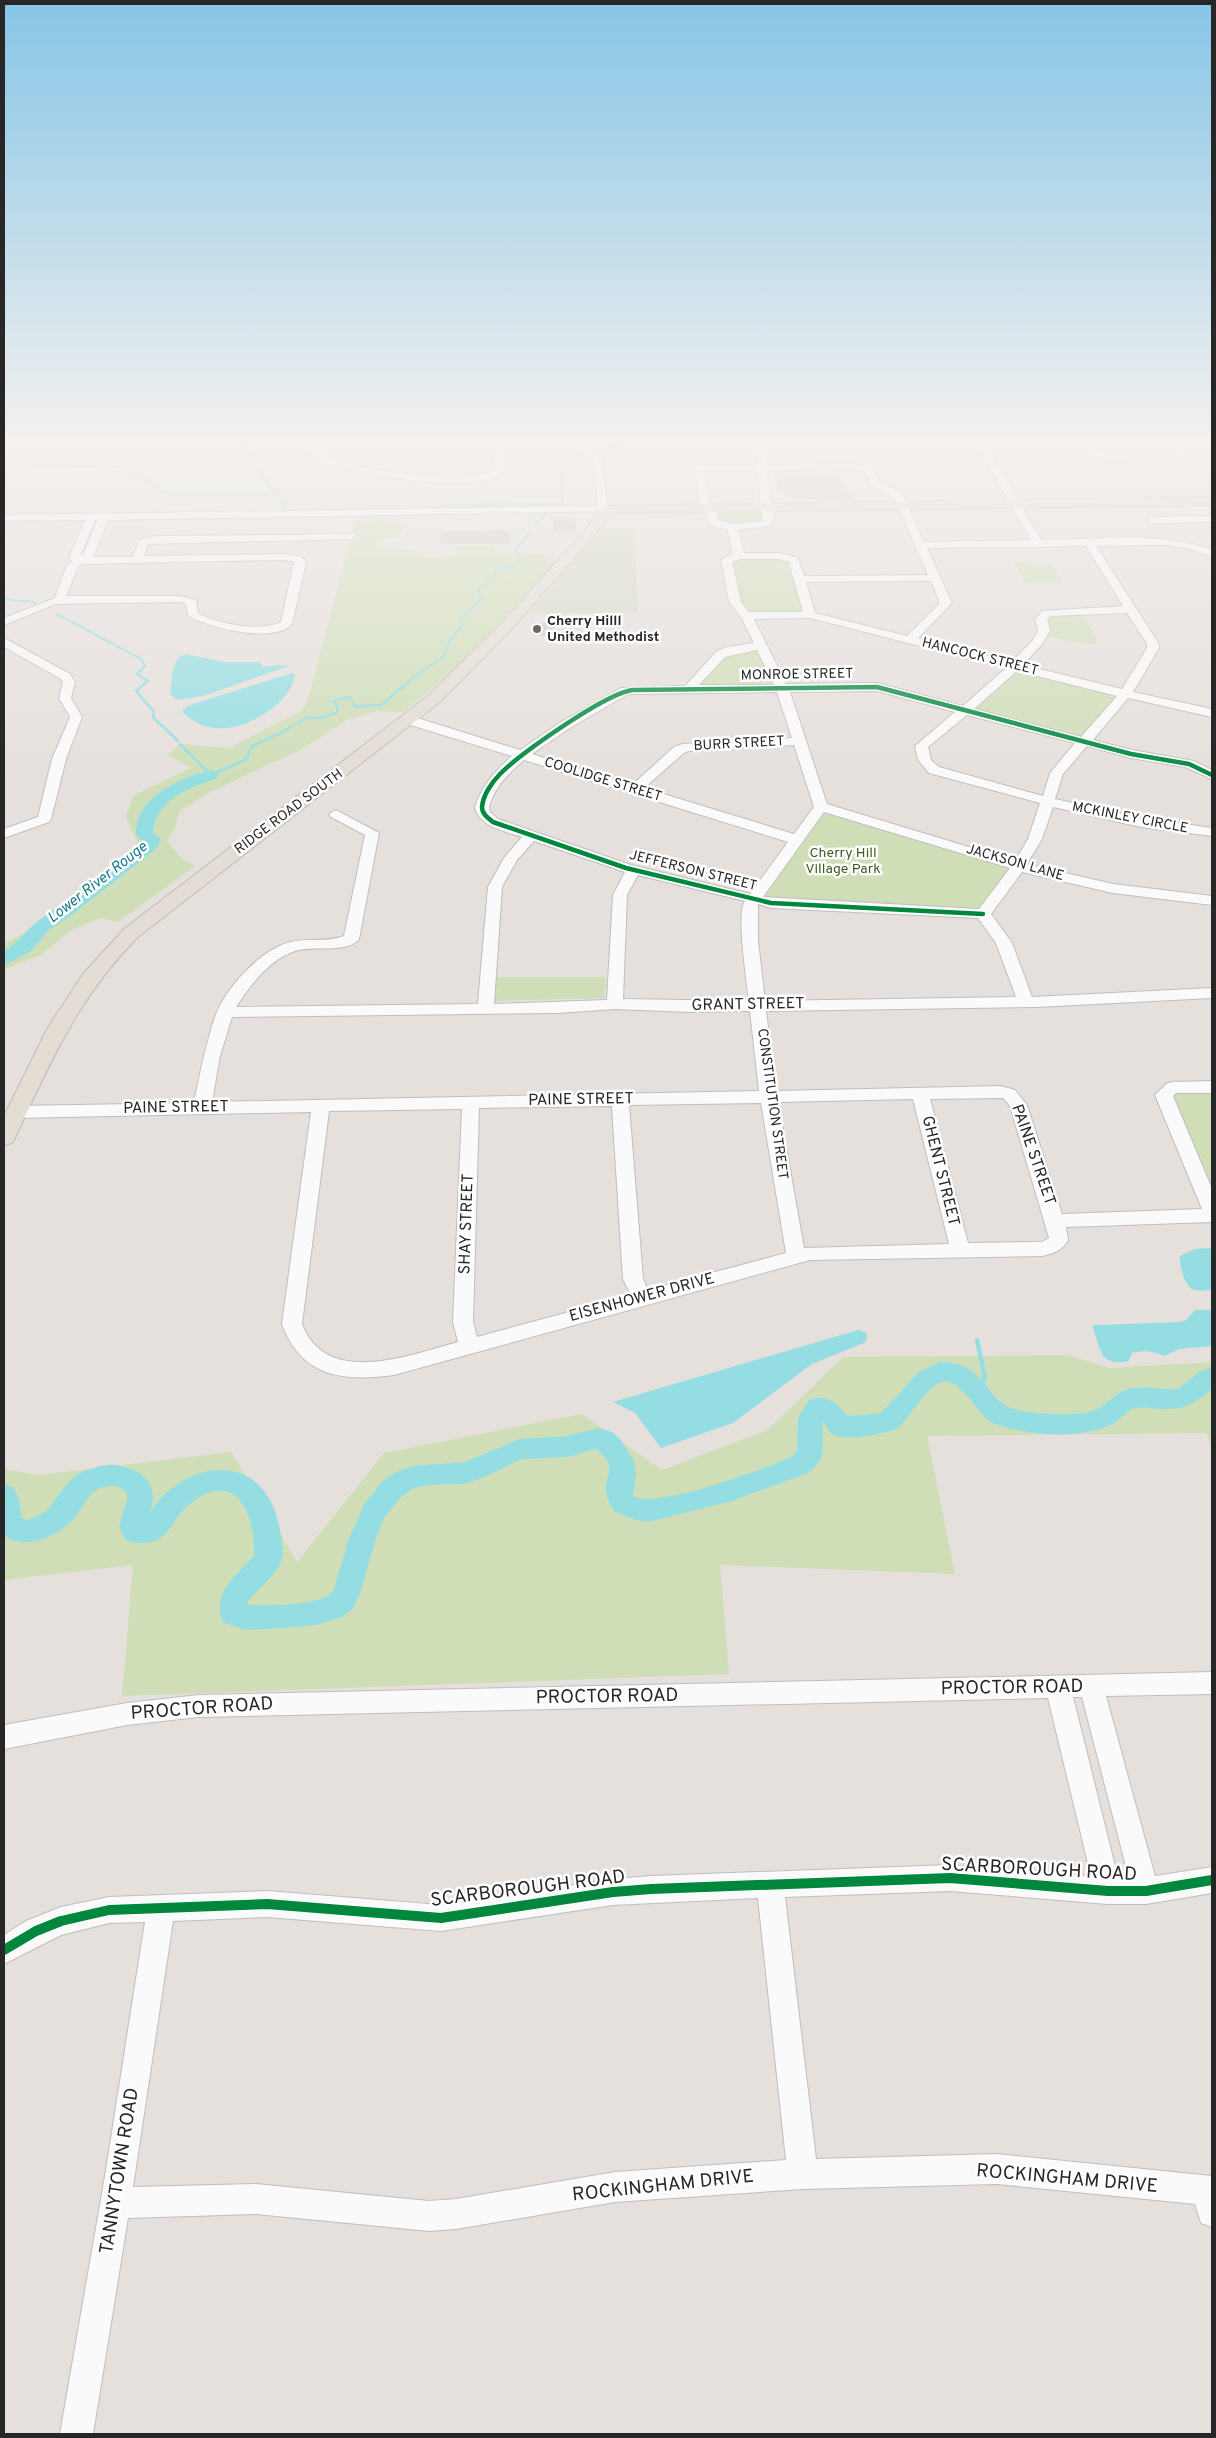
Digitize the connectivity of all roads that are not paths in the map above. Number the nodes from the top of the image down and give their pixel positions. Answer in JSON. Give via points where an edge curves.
{"nodes":[{"id":1,"x":75,"y":555,"type":"edge"},
{"id":2,"x":90,"y":555,"type":"edge"},
{"id":3,"x":139,"y":555,"type":"edge"},
{"id":4,"x":570,"y":555,"type":"edge"},
{"id":5,"x":924,"y":555,"type":"edge"},
{"id":6,"x":1096,"y":555,"type":"edge"},
{"id":7,"x":739,"y":556,"type":"joint"},
{"id":8,"x":290,"y":557,"type":"joint"},
{"id":9,"x":81,"y":560,"type":"junction"},
{"id":10,"x":137,"y":560,"type":"junction"},
{"id":11,"x":934,"y":578,"type":"junction"},
{"id":12,"x":800,"y":580,"type":"junction"},
{"id":13,"x":66,"y":600,"type":"junction"},
{"id":14,"x":1130,"y":610,"type":"junction"},
{"id":15,"x":810,"y":615,"type":"junction"},
{"id":16,"x":746,"y":616,"type":"junction"},
{"id":17,"x":4,"y":622,"type":"edge"},
{"id":18,"x":278,"y":628,"type":"joint"},
{"id":19,"x":4,"y":630,"type":"edge"},
{"id":20,"x":910,"y":640,"type":"junction"},
{"id":21,"x":4,"y":642,"type":"edge"},
{"id":22,"x":760,"y":646,"type":"junction"},
{"id":23,"x":1016,"y":666,"type":"junction"},
{"id":24,"x":690,"y":688,"type":"junction"},
{"id":25,"x":782,"y":688,"type":"junction"},
{"id":26,"x":1125,"y":694,"type":"junction"},
{"id":27,"x":964,"y":710,"type":"junction"},
{"id":28,"x":1212,"y":713,"type":"edge"},
{"id":29,"x":409,"y":720,"type":"junction"},
{"id":30,"x":800,"y":741,"type":"junction"},
{"id":31,"x":1083,"y":742,"type":"junction"},
{"id":32,"x":523,"y":756,"type":"junction"},
{"id":33,"x":1212,"y":775,"type":"edge"},
{"id":34,"x":634,"y":790,"type":"junction"},
{"id":35,"x":1048,"y":801,"type":"junction"},
{"id":36,"x":821,"y":807,"type":"junction"},
{"id":37,"x":336,"y":814,"type":"dead end"},
{"id":38,"x":1212,"y":832,"type":"edge"},
{"id":39,"x":4,"y":834,"type":"edge"},
{"id":40,"x":531,"y":835,"type":"junction"},
{"id":41,"x":797,"y":840,"type":"junction"},
{"id":42,"x":1019,"y":866,"type":"junction"},
{"id":43,"x":634,"y":870,"type":"junction"},
{"id":44,"x":752,"y":899,"type":"junction"},
{"id":45,"x":1212,"y":901,"type":"edge"},
{"id":46,"x":983,"y":914,"type":"junction"},
{"id":47,"x":1212,"y":993,"type":"edge"},
{"id":48,"x":1026,"y":1002,"type":"junction"},
{"id":49,"x":615,"y":1004,"type":"junction"},
{"id":50,"x":758,"y":1006,"type":"junction"},
{"id":51,"x":486,"y":1008,"type":"junction"},
{"id":52,"x":225,"y":1012,"type":"junction"},
{"id":53,"x":1212,"y":1087,"type":"edge"},
{"id":54,"x":920,"y":1093,"type":"junction"},
{"id":55,"x":769,"y":1095,"type":"junction"},
{"id":56,"x":620,"y":1099,"type":"junction"},
{"id":57,"x":471,"y":1102,"type":"junction"},
{"id":58,"x":322,"y":1105,"type":"junction"},
{"id":59,"x":202,"y":1107,"type":"junction"},
{"id":60,"x":16,"y":1112,"type":"junction"},
{"id":61,"x":4,"y":1138,"type":"edge"},
{"id":62,"x":1212,"y":1211,"type":"edge"},
{"id":63,"x":1212,"y":1215,"type":"edge"},
{"id":64,"x":1055,"y":1221,"type":"junction"},
{"id":65,"x":960,"y":1249,"type":"junction"},
{"id":66,"x":796,"y":1256,"type":"junction"},
{"id":67,"x":642,"y":1298,"type":"junction"},
{"id":68,"x":469,"y":1344,"type":"junction"},
{"id":69,"x":1212,"y":1683,"type":"edge"},
{"id":70,"x":1058,"y":1687,"type":"junction"},
{"id":71,"x":1091,"y":1687,"type":"junction"},
{"id":72,"x":4,"y":1737,"type":"edge"},
{"id":73,"x":1212,"y":1880,"type":"edge"},
{"id":74,"x":770,"y":1886,"type":"junction"},
{"id":75,"x":1108,"y":1891,"type":"junction"},
{"id":76,"x":1146,"y":1891,"type":"junction"},
{"id":77,"x":161,"y":1908,"type":"junction"},
{"id":78,"x":4,"y":1950,"type":"edge"},
{"id":79,"x":803,"y":2174,"type":"junction"},
{"id":80,"x":1210,"y":2198,"type":"edge"},
{"id":81,"x":116,"y":2203,"type":"junction"},
{"id":82,"x":76,"y":2434,"type":"edge"}],
"edges":[{"from":1,"to":9,"type":"street","via":[[74,558]]},
{"from":2,"to":9,"type":"street"},
{"from":3,"to":10,"type":"street"},
{"from":4,"to":29,"type":"main road","name":"RIDGE ROAD SOUTH","via":[[482,654]]},
{"from":5,"to":11,"type":"street"},
{"from":6,"to":14,"type":"street"},
{"from":7,"to":12,"type":"street","via":[[788,557],[794,560]]},
{"from":7,"to":16,"type":"street","via":[[726,560],[735,602]]},
{"from":8,"to":10,"type":"street"},
{"from":8,"to":18,"type":"street","via":[[300,562],[286,624]]},
{"from":9,"to":10,"type":"street"},
{"from":9,"to":13,"type":"street","via":[[73,565],[60,597]]},
{"from":11,"to":12,"type":"street"},
{"from":11,"to":20,"type":"street","via":[[945,606]]},
{"from":12,"to":15,"type":"street"},
{"from":13,"to":17,"type":"street","via":[[54,601]]},
{"from":13,"to":18,"type":"street","via":[[184,599],[192,602],[191,612],[199,618],[252,629]]},
{"from":13,"to":19,"type":"street","via":[[67,604]]},
{"from":14,"to":23,"type":"street","via":[[1046,613],[1041,620],[1044,634]]},
{"from":14,"to":26,"type":"street","via":[[1153,648]]},
{"from":15,"to":16,"type":"street","name":"HANCOCK STREET"},
{"from":15,"to":20,"type":"street","name":"HANCOCK STREET"},
{"from":16,"to":22,"type":"street"},
{"from":20,"to":23,"type":"street","name":"HANCOCK STREET"},
{"from":21,"to":39,"type":"street","via":[[66,677],[69,682],[65,698],[76,717],[59,759],[44,819]]},
{"from":22,"to":24,"type":"street","via":[[721,654]]},
{"from":22,"to":25,"type":"street"},
{"from":23,"to":26,"type":"street","name":"HANCOCK STREET"},
{"from":23,"to":27,"type":"street"},
{"from":24,"to":25,"type":"street","name":"MONROE STREET"},
{"from":24,"to":32,"type":"street","name":"MONROE STREET","via":[[625,691],[562,726]]},
{"from":25,"to":27,"type":"street","name":"MONROE STREET","via":[[877,688]]},
{"from":25,"to":30,"type":"street"},
{"from":26,"to":28,"type":"street","name":"HANCOCK STREET"},
{"from":26,"to":31,"type":"street"},
{"from":27,"to":31,"type":"street","name":"MONROE STREET"},
{"from":27,"to":35,"type":"street","name":"MCKINLEY CIRCLE","via":[[922,746],[920,751],[928,766]]},
{"from":29,"to":32,"type":"street","name":"COOLIDGE STREET"},
{"from":29,"to":60,"type":"main road","name":"RIDGE ROAD SOUTH","via":[[116,946],[76,996],[47,1046]]},
{"from":30,"to":34,"type":"street","name":"BURR STREET","via":[[687,747],[679,750]]},
{"from":30,"to":36,"type":"street"},
{"from":31,"to":33,"type":"street","via":[[1189,764]]},
{"from":31,"to":35,"type":"street","via":[[1056,773]]},
{"from":32,"to":34,"type":"street","name":"COOLIDGE STREET"},
{"from":32,"to":40,"type":"street","name":"JEFFERSON STREET","via":[[490,784],[484,794],[482,809],[493,822]]},
{"from":34,"to":41,"type":"street","name":"COOLIDGE STREET"},
{"from":35,"to":38,"type":"street","name":"MCKINLEY CIRCLE","via":[[1138,823]]},
{"from":35,"to":42,"type":"street","via":[[1035,839]]},
{"from":36,"to":41,"type":"street"},
{"from":36,"to":42,"type":"street","name":"JACKSON LANE"},
{"from":37,"to":52,"type":"street","via":[[372,833],[351,939],[343,943],[292,945],[280,951],[258,969]]},
{"from":40,"to":43,"type":"street","name":"JEFFERSON STREET"},
{"from":40,"to":51,"type":"street","via":[[511,858],[495,887]]},
{"from":41,"to":44,"type":"street"},
{"from":42,"to":45,"type":"street","name":"JACKSON LANE","via":[[1171,898]]},
{"from":42,"to":46,"type":"street"},
{"from":43,"to":44,"type":"street","name":"JEFFERSON STREET"},
{"from":43,"to":49,"type":"street","via":[[620,895]]},
{"from":44,"to":46,"type":"street","name":"JEFFERSON STREET","via":[[771,903]]},
{"from":44,"to":50,"type":"street","name":"CONSTITUTION STREET","via":[[749,906],[750,941]]},
{"from":46,"to":48,"type":"street","via":[[1004,943]]},
{"from":47,"to":48,"type":"street","name":"GRANT STREET"},
{"from":48,"to":50,"type":"street","name":"GRANT STREET"},
{"from":49,"to":50,"type":"street","name":"GRANT STREET"},
{"from":49,"to":51,"type":"street","name":"GRANT STREET"},
{"from":50,"to":55,"type":"street","name":"CONSTITUTION STREET"},
{"from":51,"to":52,"type":"street","name":"GRANT STREET"},
{"from":52,"to":59,"type":"street"},
{"from":53,"to":62,"type":"street","via":[[1172,1088],[1164,1095]]},
{"from":54,"to":55,"type":"street","name":"PAINE STREET"},
{"from":54,"to":64,"type":"street","name":"PAINE STREET","via":[[1001,1092],[1015,1099]]},
{"from":54,"to":65,"type":"street","name":"GHENT STREET"},
{"from":55,"to":56,"type":"street","name":"PAINE STREET"},
{"from":55,"to":66,"type":"street","name":"CONSTITUTION STREET"},
{"from":56,"to":57,"type":"street","name":"PAINE STREET"},
{"from":56,"to":67,"type":"street","via":[[633,1279]]},
{"from":57,"to":58,"type":"street","name":"PAINE STREET"},
{"from":57,"to":68,"type":"street","name":"SHAY STREET","via":[[463,1322]]},
{"from":58,"to":59,"type":"street","name":"PAINE STREET"},
{"from":58,"to":68,"type":"street","name":"EISENHOWER DRIVE","via":[[292,1317],[298,1340],[310,1354],[329,1365],[361,1371],[394,1367]]},
{"from":59,"to":60,"type":"street","name":"PAINE STREET"},
{"from":60,"to":61,"type":"main road","name":"RIDGE ROAD SOUTH"},
{"from":63,"to":64,"type":"street"},
{"from":64,"to":65,"type":"street","name":"EISENHOWER DRIVE","via":[[1059,1240],[1053,1246],[1042,1249]]},
{"from":65,"to":66,"type":"street","name":"EISENHOWER DRIVE"},
{"from":66,"to":67,"type":"street","name":"EISENHOWER DRIVE"},
{"from":67,"to":68,"type":"street","name":"EISENHOWER DRIVE"},
{"from":69,"to":71,"type":"street","name":"PROCTOR ROAD"},
{"from":70,"to":71,"type":"street","name":"PROCTOR ROAD"},
{"from":70,"to":72,"type":"street","name":"PROCTOR ROAD","via":[[199,1706],[127,1714]]},
{"from":70,"to":75,"type":"street"},
{"from":71,"to":76,"type":"street"},
{"from":73,"to":76,"type":"street","name":"SCARBOROUGH ROAD"},
{"from":74,"to":75,"type":"street","name":"SCARBOROUGH ROAD","via":[[950,1878]]},
{"from":74,"to":77,"type":"street","name":"SCARBOROUGH ROAD","via":[[613,1892],[442,1918],[267,1904]]},
{"from":74,"to":79,"type":"street"},
{"from":75,"to":76,"type":"street","name":"SCARBOROUGH ROAD"},
{"from":77,"to":78,"type":"street","name":"SCARBOROUGH ROAD","via":[[110,1910],[77,1916],[36,1931]]},
{"from":77,"to":81,"type":"street","name":"TANNYTOWN ROAD"},
{"from":79,"to":80,"type":"street","name":"ROCKINGHAM DRIVE","via":[[997,2169]]},
{"from":79,"to":81,"type":"street","name":"ROCKINGHAM DRIVE","via":[[615,2187],[429,2216],[256,2199]]},
{"from":81,"to":82,"type":"street","name":"TANNYTOWN ROAD"}]}
